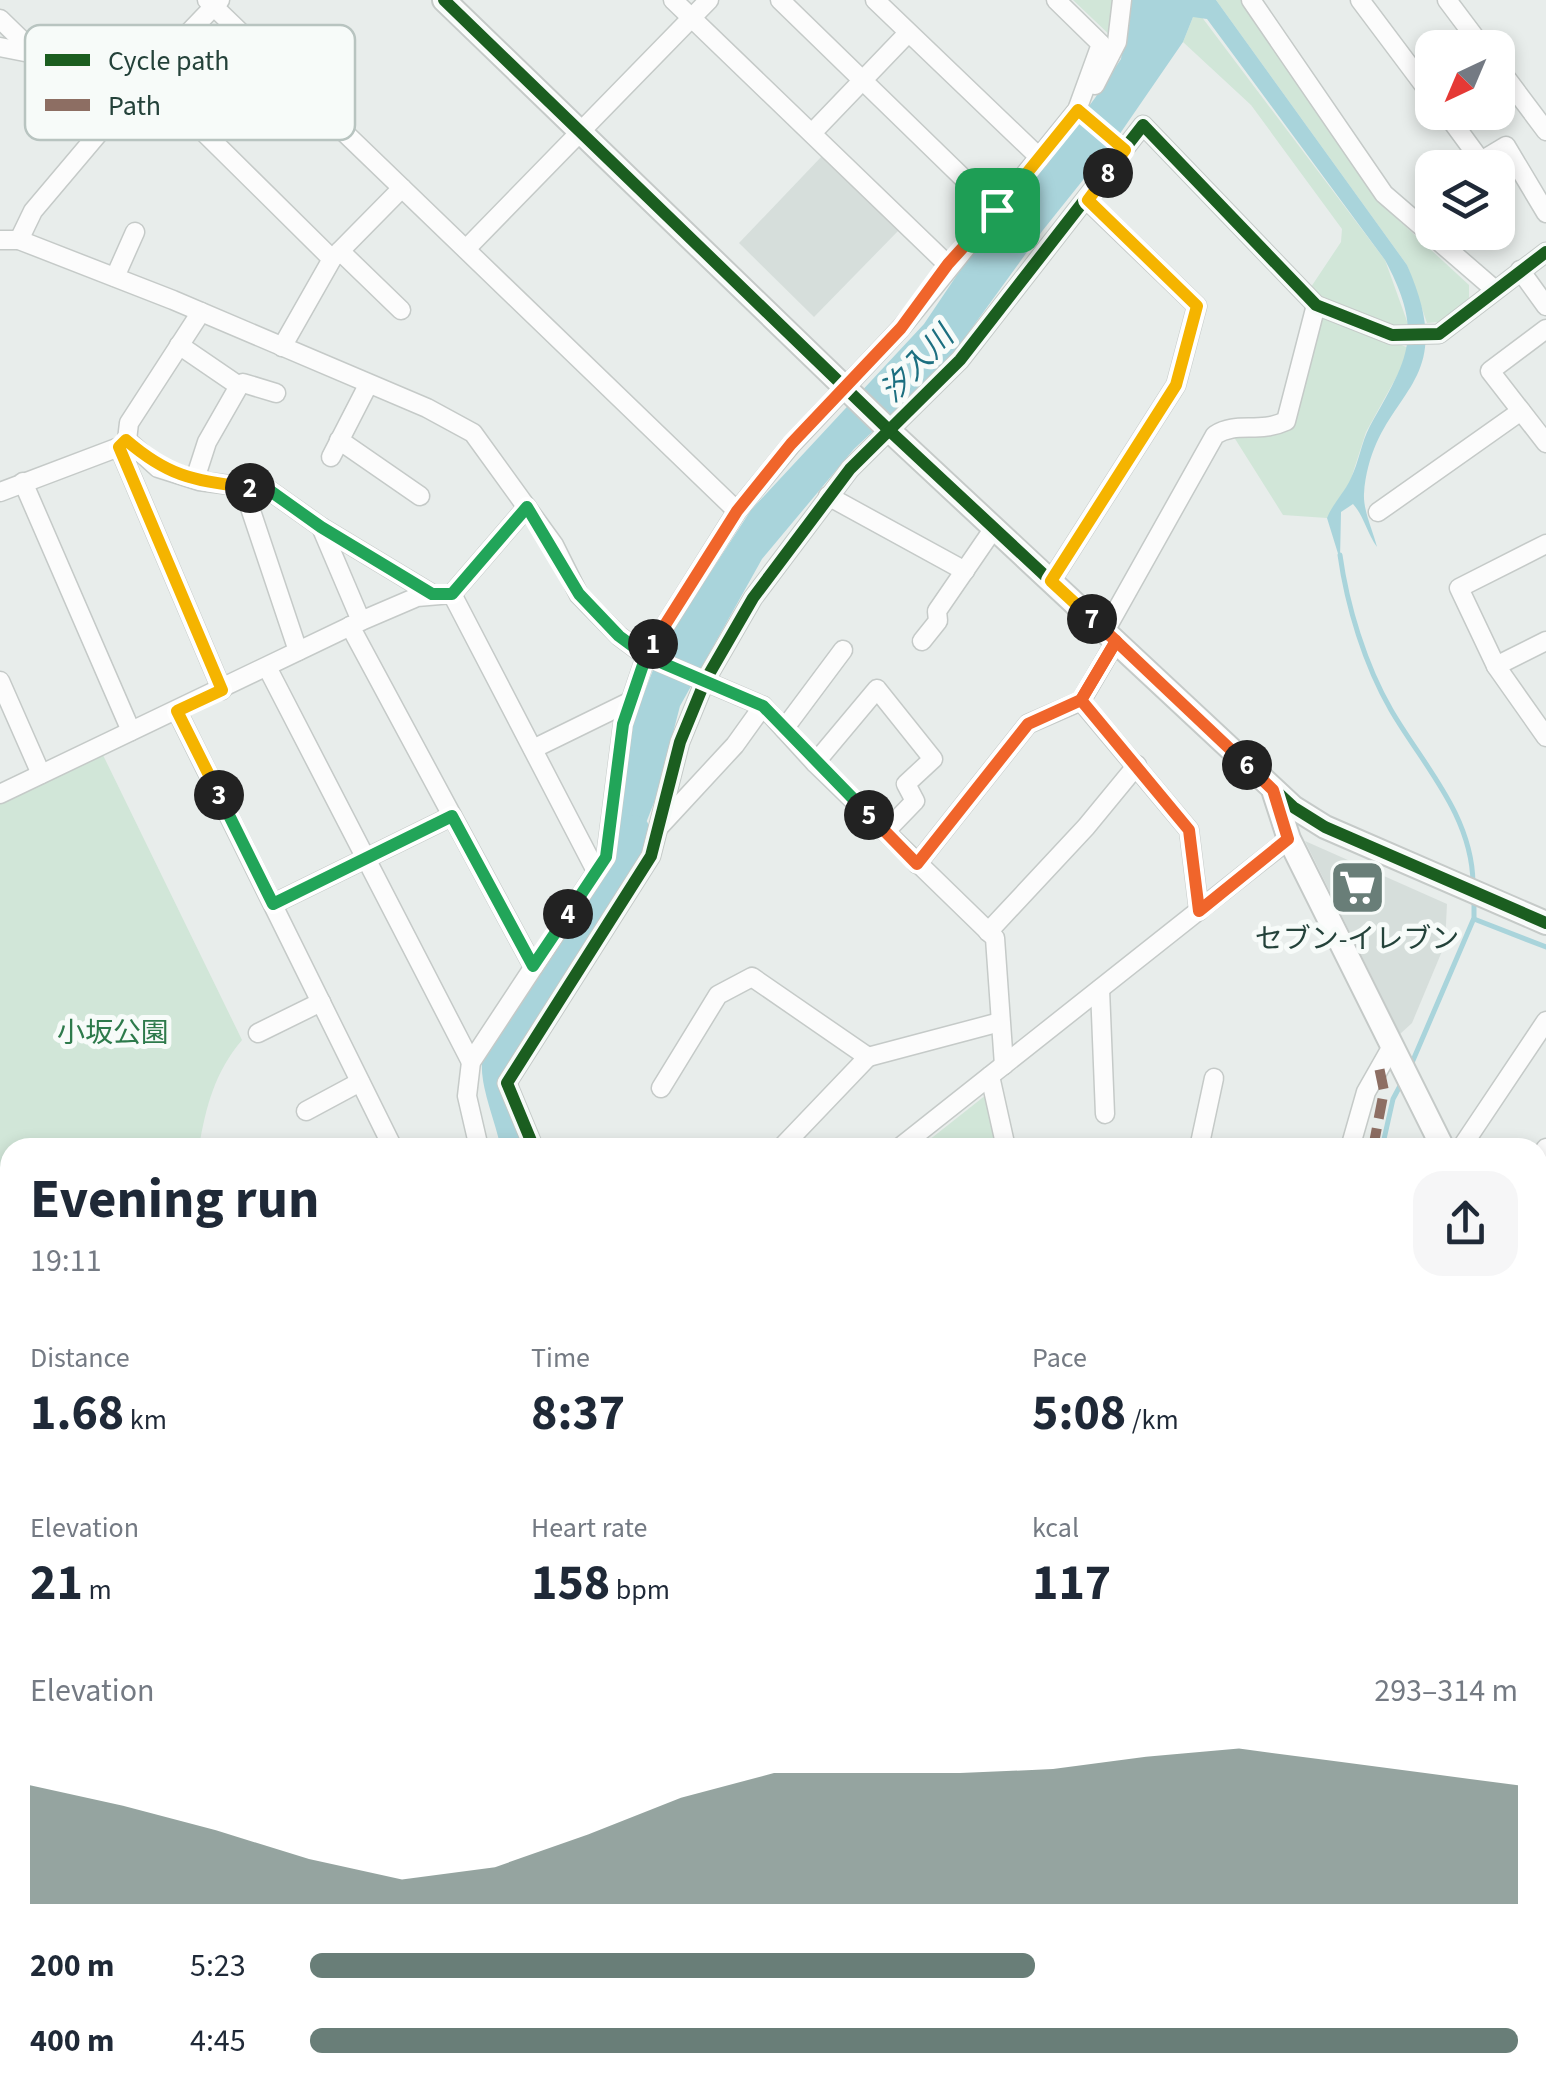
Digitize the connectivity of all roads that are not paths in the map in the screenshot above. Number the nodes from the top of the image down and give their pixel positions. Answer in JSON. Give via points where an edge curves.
{"nodes":[{"id":1,"x":444,"y":0,"type":"edge"},
{"id":2,"x":673,"y":0,"type":"edge"},
{"id":3,"x":709,"y":0,"type":"edge"},
{"id":4,"x":780,"y":0,"type":"edge"},
{"id":5,"x":874,"y":0,"type":"edge"},
{"id":6,"x":1056,"y":0,"type":"edge"},
{"id":7,"x":1122,"y":0,"type":"edge"},
{"id":8,"x":1251,"y":0,"type":"edge"},
{"id":9,"x":1360,"y":0,"type":"edge"},
{"id":10,"x":1447,"y":0,"type":"edge"},
{"id":11,"x":214,"y":2,"type":"edge"},
{"id":12,"x":691,"y":18,"type":"junction"},
{"id":13,"x":0,"y":19,"type":"edge"},
{"id":14,"x":193,"y":25,"type":"edge"},
{"id":15,"x":237,"y":25,"type":"edge"},
{"id":16,"x":1470,"y":30,"type":"edge"},
{"id":17,"x":908,"y":33,"type":"junction"},
{"id":18,"x":25,"y":43,"type":"edge"},
{"id":19,"x":0,"y":47,"type":"edge"},
{"id":20,"x":25,"y":52,"type":"edge"},
{"id":21,"x":1415,"y":73,"type":"edge"},
{"id":22,"x":863,"y":80,"type":"junction"},
{"id":23,"x":1515,"y":90,"type":"edge"},
{"id":24,"x":1078,"y":110,"type":"junction"},
{"id":25,"x":1458,"y":130,"type":"edge"},
{"id":26,"x":1546,"y":131,"type":"edge"},
{"id":27,"x":580,"y":132,"type":"junction"},
{"id":28,"x":812,"y":133,"type":"junction"},
{"id":29,"x":93,"y":140,"type":"edge"},
{"id":30,"x":215,"y":140,"type":"edge"},
{"id":31,"x":353,"y":140,"type":"edge"},
{"id":32,"x":1125,"y":150,"type":"junction"},
{"id":33,"x":1040,"y":158,"type":"junction"},
{"id":34,"x":402,"y":188,"type":"junction"},
{"id":35,"x":1088,"y":200,"type":"junction"},
{"id":36,"x":1544,"y":201,"type":"edge"},
{"id":37,"x":997,"y":210,"type":"junction"},
{"id":38,"x":135,"y":232,"type":"dead end"},
{"id":39,"x":10,"y":240,"type":"edge"},
{"id":40,"x":466,"y":249,"type":"junction"},
{"id":41,"x":1546,"y":252,"type":"edge"},
{"id":42,"x":336,"y":255,"type":"junction"},
{"id":43,"x":948,"y":264,"type":"junction"},
{"id":44,"x":1520,"y":270,"type":"junction"},
{"id":45,"x":115,"y":277,"type":"junction"},
{"id":46,"x":1494,"y":289,"type":"junction"},
{"id":47,"x":1316,"y":305,"type":"junction"},
{"id":48,"x":1546,"y":306,"type":"edge"},
{"id":49,"x":401,"y":310,"type":"dead end"},
{"id":50,"x":201,"y":312,"type":"junction"},
{"id":51,"x":1546,"y":329,"type":"edge"},
{"id":52,"x":180,"y":345,"type":"junction"},
{"id":53,"x":282,"y":346,"type":"junction"},
{"id":54,"x":368,"y":385,"type":"junction"},
{"id":55,"x":239,"y":386,"type":"junction"},
{"id":56,"x":845,"y":388,"type":"junction"},
{"id":57,"x":276,"y":393,"type":"dead end"},
{"id":58,"x":1521,"y":411,"type":"junction"},
{"id":59,"x":892,"y":433,"type":"junction"},
{"id":60,"x":1546,"y":443,"type":"edge"},
{"id":61,"x":123,"y":444,"type":"junction"},
{"id":62,"x":194,"y":480,"type":"junction"},
{"id":63,"x":23,"y":482,"type":"junction"},
{"id":64,"x":242,"y":487,"type":"junction"},
{"id":65,"x":0,"y":492,"type":"edge"},
{"id":66,"x":420,"y":496,"type":"dead end"},
{"id":67,"x":828,"y":496,"type":"junction"},
{"id":68,"x":527,"y":507,"type":"junction"},
{"id":69,"x":737,"y":511,"type":"junction"},
{"id":70,"x":1378,"y":512,"type":"dead end"},
{"id":71,"x":321,"y":527,"type":"junction"},
{"id":72,"x":994,"y":528,"type":"junction"},
{"id":73,"x":1546,"y":544,"type":"edge"},
{"id":74,"x":965,"y":571,"type":"junction"},
{"id":75,"x":1051,"y":581,"type":"junction"},
{"id":76,"x":432,"y":594,"type":"junction"},
{"id":77,"x":452,"y":594,"type":"junction"},
{"id":78,"x":355,"y":624,"type":"junction"},
{"id":79,"x":1110,"y":636,"type":"junction"},
{"id":80,"x":922,"y":641,"type":"dead end"},
{"id":81,"x":1546,"y":641,"type":"edge"},
{"id":82,"x":843,"y":650,"type":"dead end"},
{"id":83,"x":298,"y":651,"type":"junction"},
{"id":84,"x":646,"y":656,"type":"junction"},
{"id":85,"x":1496,"y":666,"type":"junction"},
{"id":86,"x":267,"y":667,"type":"junction"},
{"id":87,"x":0,"y":681,"type":"edge"},
{"id":88,"x":705,"y":681,"type":"junction"},
{"id":89,"x":222,"y":690,"type":"junction"},
{"id":90,"x":1081,"y":700,"type":"junction"},
{"id":91,"x":631,"y":701,"type":"junction"},
{"id":92,"x":763,"y":706,"type":"junction"},
{"id":93,"x":177,"y":711,"type":"junction"},
{"id":94,"x":784,"y":729,"type":"junction"},
{"id":95,"x":131,"y":731,"type":"junction"},
{"id":96,"x":1545,"y":732,"type":"edge"},
{"id":97,"x":533,"y":750,"type":"junction"},
{"id":98,"x":815,"y":763,"type":"junction"},
{"id":99,"x":1137,"y":765,"type":"junction"},
{"id":100,"x":41,"y":774,"type":"junction"},
{"id":101,"x":1273,"y":790,"type":"junction"},
{"id":102,"x":0,"y":794,"type":"edge"},
{"id":103,"x":452,"y":816,"type":"junction"},
{"id":104,"x":659,"y":826,"type":"junction"},
{"id":105,"x":886,"y":831,"type":"junction"},
{"id":106,"x":1288,"y":839,"type":"junction"},
{"id":107,"x":366,"y":860,"type":"junction"},
{"id":108,"x":917,"y":864,"type":"junction"},
{"id":109,"x":596,"y":872,"type":"junction"},
{"id":110,"x":273,"y":904,"type":"junction"},
{"id":111,"x":1199,"y":911,"type":"junction"},
{"id":112,"x":1546,"y":923,"type":"edge"},
{"id":113,"x":988,"y":932,"type":"junction"},
{"id":114,"x":533,"y":966,"type":"junction"},
{"id":115,"x":1100,"y":989,"type":"junction"},
{"id":116,"x":321,"y":1002,"type":"junction"},
{"id":117,"x":1546,"y":1021,"type":"edge"},
{"id":118,"x":1000,"y":1022,"type":"junction"},
{"id":119,"x":258,"y":1033,"type":"dead end"},
{"id":120,"x":1391,"y":1048,"type":"junction"},
{"id":121,"x":868,"y":1057,"type":"junction"},
{"id":122,"x":471,"y":1062,"type":"junction"},
{"id":123,"x":997,"y":1070,"type":"junction"},
{"id":124,"x":1214,"y":1078,"type":"dead end"},
{"id":125,"x":360,"y":1082,"type":"junction"},
{"id":126,"x":661,"y":1088,"type":"dead end"},
{"id":127,"x":306,"y":1111,"type":"dead end"},
{"id":128,"x":1105,"y":1114,"type":"dead end"},
{"id":129,"x":388,"y":1138,"type":"edge"},
{"id":130,"x":477,"y":1138,"type":"edge"},
{"id":131,"x":530,"y":1138,"type":"edge"},
{"id":132,"x":791,"y":1138,"type":"edge"},
{"id":133,"x":912,"y":1138,"type":"edge"},
{"id":134,"x":1005,"y":1138,"type":"edge"},
{"id":135,"x":1200,"y":1138,"type":"edge"},
{"id":136,"x":1353,"y":1138,"type":"edge"},
{"id":137,"x":1438,"y":1138,"type":"edge"},
{"id":138,"x":1468,"y":1138,"type":"edge"}],
"edges":[{"from":1,"to":27,"type":"street"},
{"from":2,"to":12,"type":"street"},
{"from":3,"to":12,"type":"street"},
{"from":4,"to":22,"type":"street"},
{"from":5,"to":17,"type":"street"},
{"from":6,"to":24,"type":"street","via":[[1101,44]]},
{"from":7,"to":24,"type":"street","via":[[1117,42]]},
{"from":8,"to":46,"type":"street","via":[[1384,194]]},
{"from":9,"to":21,"type":"street"},
{"from":10,"to":16,"type":"street"},
{"from":11,"to":14,"type":"street"},
{"from":11,"to":15,"type":"street"},
{"from":12,"to":27,"type":"street"},
{"from":12,"to":28,"type":"street"},
{"from":13,"to":18,"type":"street"},
{"from":17,"to":22,"type":"street"},
{"from":17,"to":33,"type":"street"},
{"from":19,"to":20,"type":"street"},
{"from":22,"to":28,"type":"street"},
{"from":22,"to":37,"type":"street"},
{"from":23,"to":26,"type":"street"},
{"from":24,"to":32,"type":"street"},
{"from":24,"to":33,"type":"street"},
{"from":25,"to":36,"type":"street","via":[[1481,161],[1506,146]]},
{"from":27,"to":40,"type":"street"},
{"from":27,"to":56,"type":"street"},
{"from":28,"to":43,"type":"street"},
{"from":29,"to":39,"type":"street"},
{"from":30,"to":42,"type":"street"},
{"from":31,"to":34,"type":"street"},
{"from":32,"to":35,"type":"street"},
{"from":32,"to":47,"type":"street","via":[[1143,125]]},
{"from":33,"to":37,"type":"street"},
{"from":34,"to":40,"type":"street"},
{"from":34,"to":42,"type":"street"},
{"from":35,"to":59,"type":"street","via":[[960,360]]},
{"from":35,"to":75,"type":"street","via":[[1197,306],[1176,385]]},
{"from":37,"to":43,"type":"street"},
{"from":38,"to":45,"type":"street"},
{"from":39,"to":45,"type":"street"},
{"from":40,"to":69,"type":"street"},
{"from":41,"to":44,"type":"street"},
{"from":42,"to":49,"type":"street"},
{"from":42,"to":53,"type":"street"},
{"from":43,"to":56,"type":"street"},
{"from":44,"to":46,"type":"street"},
{"from":44,"to":48,"type":"street"},
{"from":45,"to":50,"type":"street"},
{"from":46,"to":47,"type":"street","via":[[1439,334],[1392,335]]},
{"from":47,"to":79,"type":"street","via":[[1286,421],[1266,431],[1221,431]]},
{"from":50,"to":52,"type":"street"},
{"from":50,"to":53,"type":"street"},
{"from":51,"to":58,"type":"street","via":[[1490,371]]},
{"from":52,"to":55,"type":"street"},
{"from":52,"to":61,"type":"street","via":[[129,423]]},
{"from":53,"to":54,"type":"street"},
{"from":54,"to":66,"type":"street","via":[[335,448]]},
{"from":54,"to":68,"type":"street","via":[[473,433]]},
{"from":55,"to":57,"type":"street"},
{"from":55,"to":62,"type":"street","via":[[206,442]]},
{"from":56,"to":59,"type":"street"},
{"from":56,"to":69,"type":"street"},
{"from":58,"to":60,"type":"street"},
{"from":58,"to":70,"type":"street","via":[[1407,503]]},
{"from":59,"to":67,"type":"street"},
{"from":59,"to":72,"type":"street"},
{"from":61,"to":62,"type":"street","via":[[158,468]]},
{"from":61,"to":63,"type":"street"},
{"from":61,"to":89,"type":"street"},
{"from":62,"to":64,"type":"street"},
{"from":63,"to":65,"type":"street"},
{"from":63,"to":95,"type":"street"},
{"from":64,"to":71,"type":"street","via":[[269,490]]},
{"from":64,"to":83,"type":"street"},
{"from":67,"to":74,"type":"street"},
{"from":67,"to":88,"type":"street","via":[[753,598]]},
{"from":68,"to":77,"type":"street"},
{"from":68,"to":84,"type":"street","via":[[579,594]]},
{"from":69,"to":84,"type":"street"},
{"from":71,"to":76,"type":"street"},
{"from":71,"to":78,"type":"street"},
{"from":72,"to":74,"type":"street"},
{"from":72,"to":75,"type":"street"},
{"from":73,"to":85,"type":"street","via":[[1459,588]]},
{"from":74,"to":80,"type":"street"},
{"from":75,"to":79,"type":"street"},
{"from":76,"to":77,"type":"street"},
{"from":76,"to":78,"type":"street"},
{"from":77,"to":97,"type":"street"},
{"from":78,"to":83,"type":"street"},
{"from":78,"to":103,"type":"street"},
{"from":79,"to":90,"type":"street"},
{"from":79,"to":101,"type":"street"},
{"from":81,"to":85,"type":"street"},
{"from":82,"to":94,"type":"street"},
{"from":83,"to":86,"type":"street"},
{"from":84,"to":88,"type":"street"},
{"from":84,"to":91,"type":"street"},
{"from":85,"to":96,"type":"street"},
{"from":86,"to":89,"type":"street"},
{"from":86,"to":107,"type":"street"},
{"from":87,"to":100,"type":"street"},
{"from":88,"to":92,"type":"street"},
{"from":88,"to":104,"type":"street","via":[[680,742]]},
{"from":89,"to":93,"type":"street"},
{"from":90,"to":99,"type":"street"},
{"from":90,"to":108,"type":"street","via":[[1028,724]]},
{"from":91,"to":97,"type":"street"},
{"from":91,"to":109,"type":"street","via":[[606,857]]},
{"from":92,"to":94,"type":"street"},
{"from":92,"to":104,"type":"street"},
{"from":93,"to":95,"type":"street"},
{"from":93,"to":110,"type":"street"},
{"from":94,"to":98,"type":"street"},
{"from":95,"to":100,"type":"street"},
{"from":97,"to":109,"type":"street"},
{"from":98,"to":105,"type":"street"},
{"from":98,"to":105,"type":"street","via":[[877,690],[933,759],[906,784],[915,800]]},
{"from":99,"to":111,"type":"street","via":[[1189,830]]},
{"from":99,"to":113,"type":"street"},
{"from":100,"to":102,"type":"street"},
{"from":101,"to":106,"type":"street"},
{"from":101,"to":112,"type":"street","via":[[1325,827]]},
{"from":103,"to":107,"type":"street"},
{"from":103,"to":114,"type":"street"},
{"from":104,"to":131,"type":"street","via":[[650,856],[507,1082]]},
{"from":105,"to":108,"type":"street"},
{"from":106,"to":111,"type":"street"},
{"from":106,"to":120,"type":"street"},
{"from":107,"to":110,"type":"street"},
{"from":107,"to":122,"type":"street"},
{"from":108,"to":113,"type":"street"},
{"from":109,"to":114,"type":"street"},
{"from":110,"to":116,"type":"street"},
{"from":111,"to":115,"type":"street"},
{"from":113,"to":118,"type":"street","via":[[995,938]]},
{"from":114,"to":122,"type":"street"},
{"from":115,"to":123,"type":"street"},
{"from":115,"to":128,"type":"street"},
{"from":116,"to":119,"type":"street"},
{"from":116,"to":125,"type":"street"},
{"from":117,"to":138,"type":"street"},
{"from":118,"to":121,"type":"street"},
{"from":118,"to":123,"type":"street"},
{"from":120,"to":136,"type":"street","via":[[1366,1092]]},
{"from":120,"to":137,"type":"street"},
{"from":121,"to":126,"type":"street","via":[[752,977],[718,995]]},
{"from":121,"to":132,"type":"street"},
{"from":122,"to":130,"type":"street","via":[[467,1096]]},
{"from":123,"to":133,"type":"street"},
{"from":123,"to":134,"type":"street"},
{"from":124,"to":135,"type":"street"},
{"from":125,"to":127,"type":"street"},
{"from":125,"to":129,"type":"street"}]}
